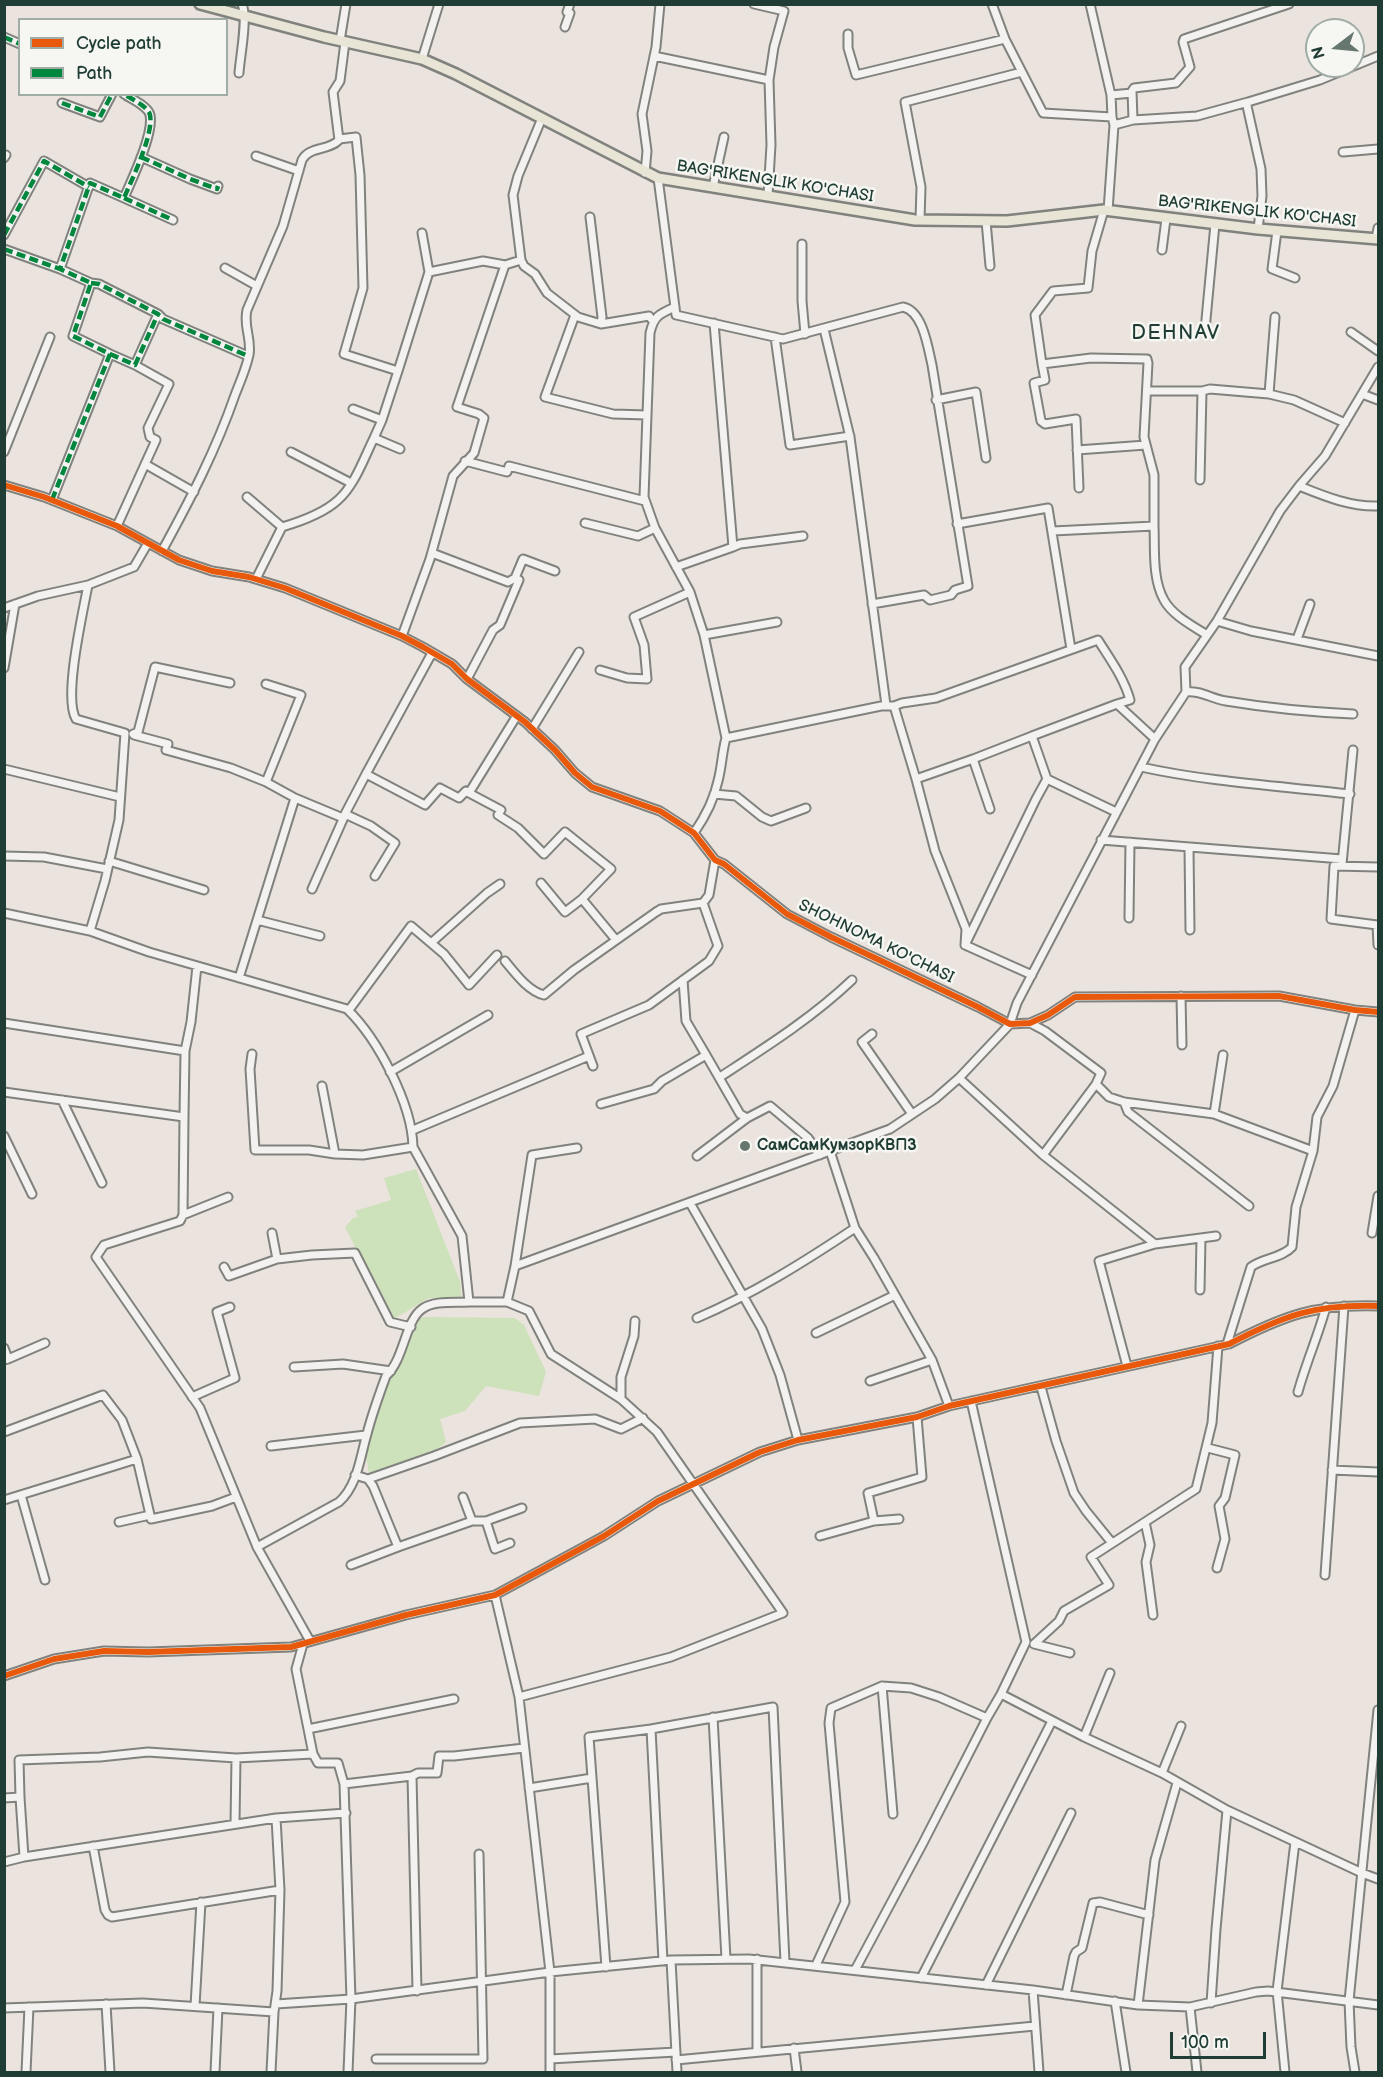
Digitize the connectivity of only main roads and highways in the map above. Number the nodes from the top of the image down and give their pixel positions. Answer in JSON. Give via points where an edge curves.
{"nodes":[{"id":1,"x":200,"y":4,"type":"edge"},
{"id":2,"x":1377,"y":239,"type":"edge"}],
"edges":[{"from":1,"to":2,"type":"main road","name":"BAG'RIKENGLIK KO'CHASI","via":[[244,18],[422,59],[658,178],[920,220],[1007,221],[1106,210]]}]}
